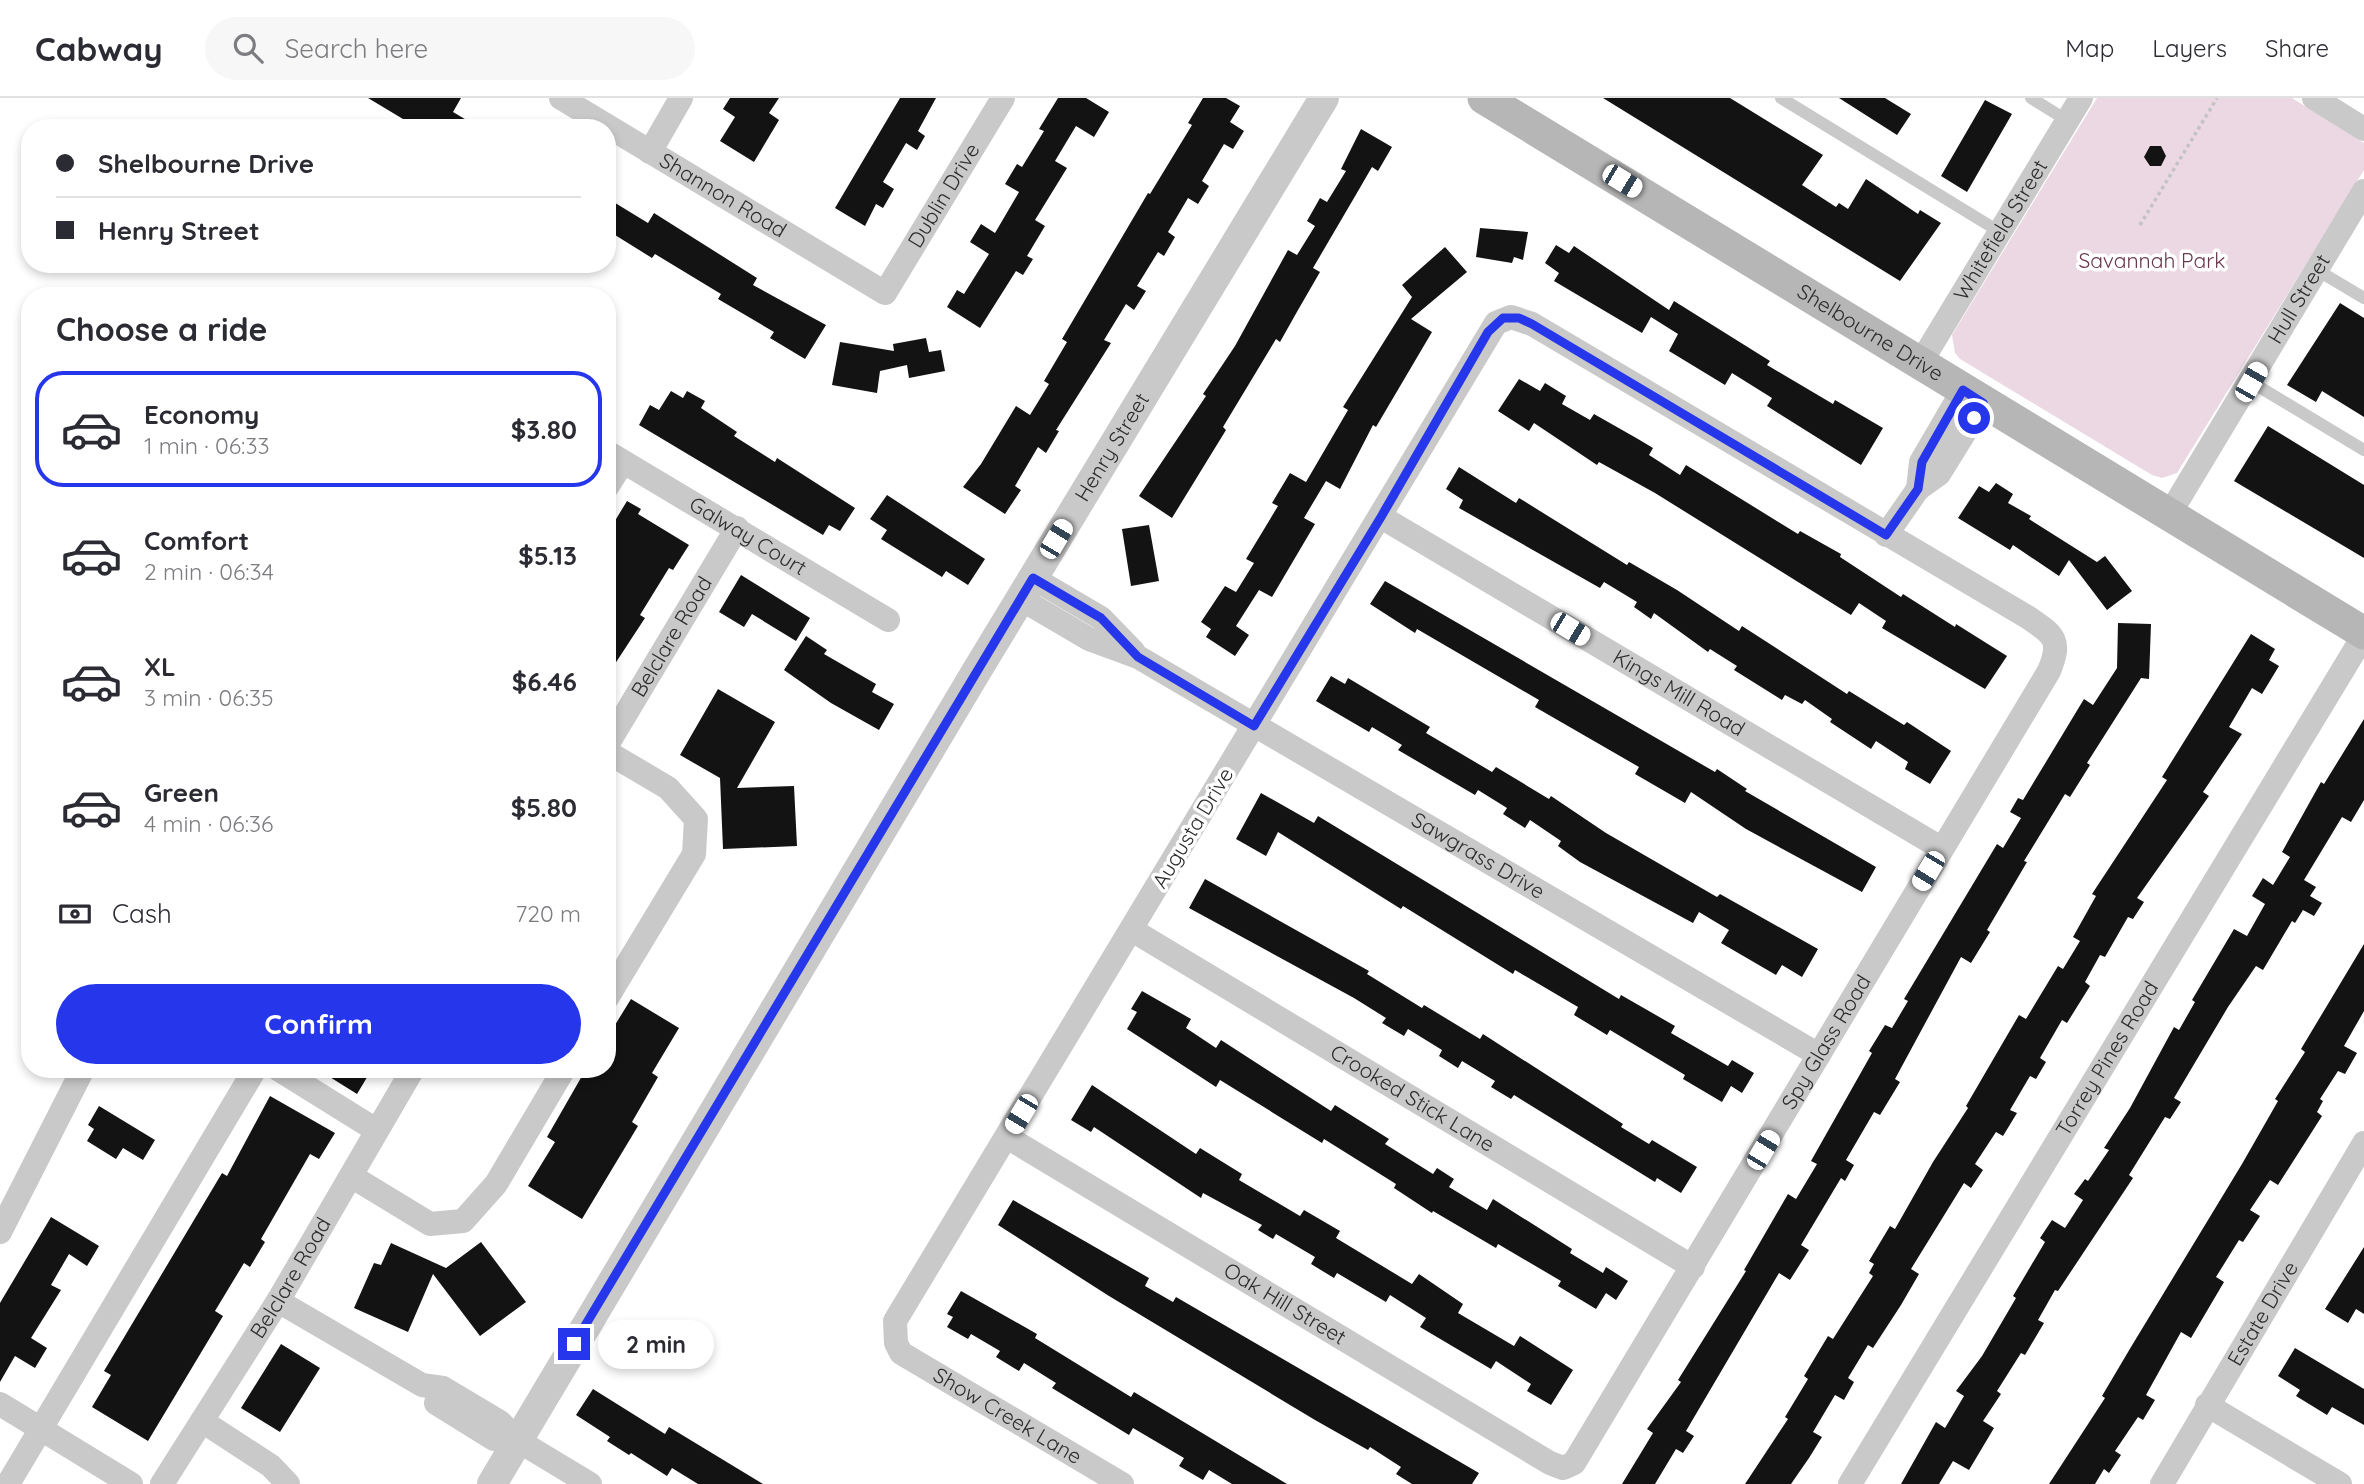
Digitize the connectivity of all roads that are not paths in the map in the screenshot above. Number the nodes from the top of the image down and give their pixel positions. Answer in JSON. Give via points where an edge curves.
{"nodes":[{"id":1,"x":561,"y":98,"type":"edge"},
{"id":2,"x":681,"y":98,"type":"edge"},
{"id":3,"x":1003,"y":98,"type":"edge"},
{"id":4,"x":1324,"y":98,"type":"edge"},
{"id":5,"x":1484,"y":98,"type":"edge"},
{"id":6,"x":1781,"y":98,"type":"edge"},
{"id":7,"x":2031,"y":98,"type":"edge"},
{"id":8,"x":2081,"y":98,"type":"edge"},
{"id":9,"x":2314,"y":98,"type":"edge"},
{"id":10,"x":596,"y":119,"type":"edge"},
{"id":11,"x":2068,"y":121,"type":"junction"},
{"id":12,"x":2364,"y":129,"type":"edge"},
{"id":13,"x":616,"y":131,"type":"edge"},
{"id":14,"x":650,"y":152,"type":"junction"},
{"id":15,"x":2364,"y":191,"type":"edge"},
{"id":16,"x":2000,"y":232,"type":"junction"},
{"id":17,"x":2317,"y":270,"type":"junction"},
{"id":18,"x":885,"y":293,"type":"joint"},
{"id":19,"x":2364,"y":298,"type":"edge"},
{"id":20,"x":1921,"y":362,"type":"junction"},
{"id":21,"x":2251,"y":382,"type":"junction"},
{"id":22,"x":1973,"y":397,"type":"junction"},
{"id":23,"x":2364,"y":450,"type":"edge"},
{"id":24,"x":616,"y":458,"type":"edge"},
{"id":25,"x":2169,"y":515,"type":"junction"},
{"id":26,"x":1381,"y":517,"type":"junction"},
{"id":27,"x":737,"y":528,"type":"junction"},
{"id":28,"x":1886,"y":535,"type":"junction"},
{"id":29,"x":1027,"y":589,"type":"junction"},
{"id":30,"x":888,"y":620,"type":"dead end"},
{"id":31,"x":2364,"y":634,"type":"edge"},
{"id":32,"x":1254,"y":726,"type":"junction"},
{"id":33,"x":616,"y":730,"type":"edge"},
{"id":34,"x":616,"y":757,"type":"edge"},
{"id":35,"x":1941,"y":848,"type":"junction"},
{"id":36,"x":1132,"y":930,"type":"junction"},
{"id":37,"x":616,"y":983,"type":"edge"},
{"id":38,"x":1819,"y":1055,"type":"junction"},
{"id":39,"x":78,"y":1078,"type":"edge"},
{"id":40,"x":250,"y":1078,"type":"edge"},
{"id":41,"x":293,"y":1078,"type":"edge"},
{"id":42,"x":407,"y":1078,"type":"edge"},
{"id":43,"x":559,"y":1078,"type":"edge"},
{"id":44,"x":376,"y":1129,"type":"junction"},
{"id":45,"x":1007,"y":1137,"type":"junction"},
{"id":46,"x":2364,"y":1143,"type":"edge"},
{"id":47,"x":351,"y":1176,"type":"junction"},
{"id":48,"x":0,"y":1232,"type":"edge"},
{"id":49,"x":1693,"y":1268,"type":"junction"},
{"id":50,"x":278,"y":1301,"type":"junction"},
{"id":51,"x":896,"y":1343,"type":"joint"},
{"id":52,"x":0,"y":1404,"type":"edge"},
{"id":53,"x":2207,"y":1405,"type":"junction"},
{"id":54,"x":202,"y":1421,"type":"junction"},
{"id":55,"x":40,"y":1429,"type":"junction"},
{"id":56,"x":517,"y":1440,"type":"junction"},
{"id":57,"x":1563,"y":1468,"type":"joint"},
{"id":58,"x":8,"y":1484,"type":"edge"},
{"id":59,"x":131,"y":1484,"type":"edge"},
{"id":60,"x":162,"y":1484,"type":"edge"},
{"id":61,"x":288,"y":1484,"type":"edge"},
{"id":62,"x":492,"y":1484,"type":"edge"},
{"id":63,"x":590,"y":1484,"type":"edge"},
{"id":64,"x":1122,"y":1484,"type":"edge"},
{"id":65,"x":1850,"y":1484,"type":"edge"},
{"id":66,"x":2162,"y":1484,"type":"edge"},
{"id":67,"x":2340,"y":1484,"type":"edge"}],
"edges":[{"from":1,"to":10,"type":"street","name":"Shannon Road"},
{"from":2,"to":14,"type":"street"},
{"from":3,"to":18,"type":"street","name":"Dublin Drive"},
{"from":4,"to":29,"type":"street","name":"Henry Street"},
{"from":5,"to":20,"type":"main road","name":"Shelbourne Drive"},
{"from":6,"to":16,"type":"lane"},
{"from":7,"to":11,"type":"lane"},
{"from":8,"to":11,"type":"street","name":"Whitefield Street"},
{"from":9,"to":12,"type":"street"},
{"from":11,"to":16,"type":"street","name":"Whitefield Street"},
{"from":13,"to":14,"type":"street","name":"Shannon Road"},
{"from":14,"to":18,"type":"street","name":"Shannon Road"},
{"from":15,"to":17,"type":"street","name":"Hull Street"},
{"from":16,"to":20,"type":"street","name":"Whitefield Street"},
{"from":17,"to":19,"type":"lane"},
{"from":17,"to":21,"type":"street","name":"Hull Street"},
{"from":20,"to":22,"type":"main road","name":"Shelbourne Drive"},
{"from":21,"to":23,"type":"lane"},
{"from":21,"to":25,"type":"street","name":"Hull Street"},
{"from":22,"to":25,"type":"main road","name":"Shelbourne Drive"},
{"from":22,"to":28,"type":"street","via":[[1938,474],[1918,489]]},
{"from":24,"to":27,"type":"street","name":"Galway Court"},
{"from":25,"to":31,"type":"main road","name":"Shelbourne Drive"},
{"from":26,"to":28,"type":"street","name":"Augusta Drive","via":[[1488,332],[1503,318],[1519,318]]},
{"from":26,"to":32,"type":"street","name":"Augusta Drive"},
{"from":26,"to":35,"type":"street","name":"Kings Mill Road"},
{"from":27,"to":30,"type":"street","name":"Galway Court"},
{"from":27,"to":33,"type":"street","name":"Belclare Road"},
{"from":28,"to":35,"type":"street","name":"Spy Glass Road","via":[[2029,618],[2048,631],[2057,646],[2049,671]]},
{"from":29,"to":32,"type":"street","name":"Sawgrass Drive","via":[[1101,618],[1138,657]]},
{"from":29,"to":56,"type":"street","name":"Henry Street"},
{"from":31,"to":65,"type":"street","name":"Torrey Pines Road"},
{"from":32,"to":36,"type":"street","name":"Augusta Drive"},
{"from":32,"to":38,"type":"street","name":"Sawgrass Drive"},
{"from":34,"to":37,"type":"street","via":[[668,788],[696,819],[694,854]]},
{"from":35,"to":38,"type":"street","name":"Spy Glass Road"},
{"from":36,"to":45,"type":"street","name":"Augusta Drive"},
{"from":36,"to":49,"type":"street","name":"Crooked Stick Lane"},
{"from":38,"to":49,"type":"street","name":"Spy Glass Road"},
{"from":39,"to":48,"type":"street"},
{"from":40,"to":55,"type":"street"},
{"from":41,"to":44,"type":"street"},
{"from":42,"to":44,"type":"street","name":"Belclare Road"},
{"from":43,"to":47,"type":"street","via":[[496,1184],[463,1221],[430,1224]]},
{"from":44,"to":47,"type":"street","name":"Belclare Road"},
{"from":45,"to":51,"type":"street","name":"Augusta Drive","via":[[895,1321]]},
{"from":45,"to":57,"type":"street","name":"Oak Hill Street"},
{"from":46,"to":53,"type":"street","name":"Estate Drive"},
{"from":47,"to":50,"type":"street","name":"Belclare Road"},
{"from":49,"to":57,"type":"street","name":"Spy Glass Road","via":[[1574,1463]]},
{"from":50,"to":54,"type":"street","name":"Belclare Road"},
{"from":50,"to":56,"type":"street","via":[[422,1385],[443,1388],[500,1422]]},
{"from":51,"to":64,"type":"street","name":"Show Creek Lane","via":[[901,1353]]},
{"from":52,"to":55,"type":"street"},
{"from":53,"to":66,"type":"street","name":"Estate Drive"},
{"from":53,"to":67,"type":"street"},
{"from":54,"to":60,"type":"street","name":"Belclare Road"},
{"from":54,"to":61,"type":"street","via":[[271,1466]]},
{"from":55,"to":58,"type":"street"},
{"from":55,"to":59,"type":"street"},
{"from":56,"to":62,"type":"street","name":"Henry Street"},
{"from":56,"to":63,"type":"street"}]}
